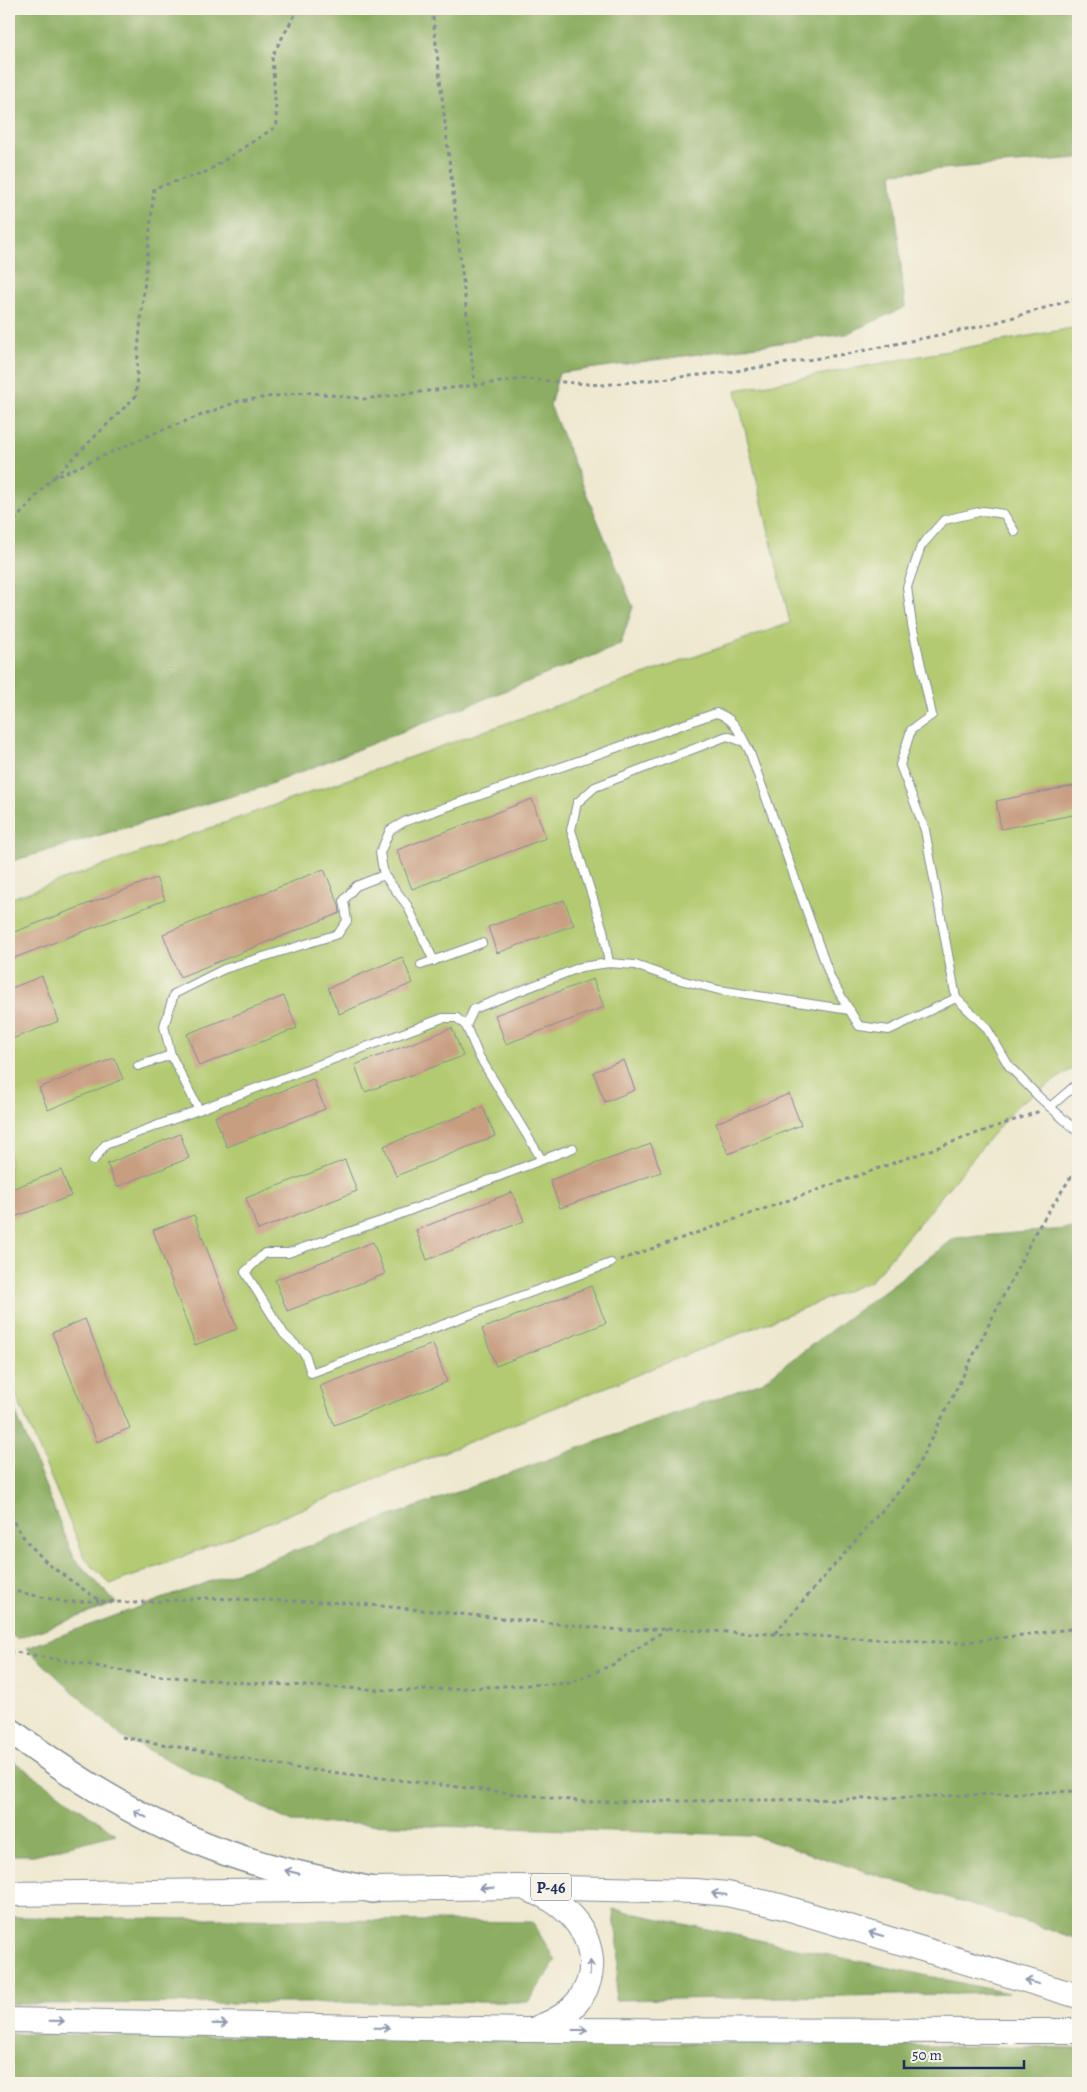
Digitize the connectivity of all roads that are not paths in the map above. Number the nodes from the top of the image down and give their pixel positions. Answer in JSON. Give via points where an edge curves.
{"nodes":[{"id":1,"x":1015,"y":532,"type":"dead end"},
{"id":2,"x":744,"y":742,"type":"junction"},
{"id":3,"x":384,"y":875,"type":"junction"},
{"id":4,"x":482,"y":943,"type":"dead end"},
{"id":5,"x":434,"y":961,"type":"junction"},
{"id":6,"x":608,"y":963,"type":"junction"},
{"id":7,"x":421,"y":966,"type":"dead end"},
{"id":8,"x":956,"y":998,"type":"junction"},
{"id":9,"x":850,"y":1010,"type":"junction"},
{"id":10,"x":466,"y":1026,"type":"junction"},
{"id":11,"x":171,"y":1055,"type":"junction"},
{"id":12,"x":138,"y":1066,"type":"dead end"},
{"id":13,"x":1078,"y":1083,"type":"edge"},
{"id":14,"x":1050,"y":1107,"type":"junction"},
{"id":15,"x":199,"y":1110,"type":"junction"},
{"id":16,"x":1078,"y":1132,"type":"edge"},
{"id":17,"x":572,"y":1148,"type":"dead end"},
{"id":18,"x":542,"y":1160,"type":"junction"},
{"id":19,"x":93,"y":1161,"type":"dead end"},
{"id":20,"x":611,"y":1263,"type":"dead end"},
{"id":21,"x":9,"y":1730,"type":"edge"},
{"id":22,"x":517,"y":1887,"type":"junction"},
{"id":23,"x":373,"y":1890,"type":"junction"},
{"id":24,"x":9,"y":1894,"type":"edge"},
{"id":25,"x":1078,"y":1996,"type":"edge"},
{"id":26,"x":9,"y":2020,"type":"edge"},
{"id":27,"x":523,"y":2030,"type":"junction"},
{"id":28,"x":1078,"y":2031,"type":"edge"}],
"edges":[{"from":1,"to":8,"type":"lane","via":[[1004,514],[983,511],[944,520],[921,546],[907,587],[932,715],[911,730],[900,765],[925,830]]},
{"from":2,"to":3,"type":"lane","via":[[726,715],[716,713],[406,821],[390,830],[380,853]]},
{"from":2,"to":6,"type":"lane","via":[[727,736],[595,787],[577,803],[571,830],[603,930]]},
{"from":2,"to":9,"type":"lane","via":[[831,980]]},
{"from":3,"to":5,"type":"lane","via":[[407,905]]},
{"from":3,"to":11,"type":"lane","via":[[356,886],[344,900],[347,921],[338,934],[224,969],[174,994],[164,1026]]},
{"from":4,"to":5,"type":"lane"},
{"from":5,"to":7,"type":"lane"},
{"from":6,"to":9,"type":"lane","via":[[635,965],[718,990]]},
{"from":6,"to":10,"type":"lane","via":[[580,967],[474,1009]]},
{"from":8,"to":9,"type":"lane","via":[[889,1030],[859,1026]]},
{"from":8,"to":14,"type":"lane","via":[[986,1027],[1009,1066]]},
{"from":10,"to":15,"type":"lane","via":[[457,1018],[443,1018]]},
{"from":10,"to":18,"type":"lane","via":[[479,1056]]},
{"from":11,"to":12,"type":"lane"},
{"from":11,"to":15,"type":"lane"},
{"from":13,"to":14,"type":"lane"},
{"from":14,"to":16,"type":"lane"},
{"from":15,"to":19,"type":"lane","via":[[106,1145]]},
{"from":17,"to":18,"type":"lane"},
{"from":18,"to":20,"type":"lane","via":[[390,1218],[288,1252],[265,1253],[246,1272],[284,1334],[305,1354],[310,1373]]},
{"from":23,"to":21,"type":"highway","one_way":true,"via":[[279,1869],[198,1842],[126,1806]]},
{"from":22,"to":23,"type":"main road","number":"Р-46","one_way":true},
{"from":25,"to":22,"type":"main road","number":"Р-46","one_way":true,"via":[[754,1899],[696,1891]]},
{"from":27,"to":22,"type":"main road","one_way":true,"via":[[554,2022],[570,2011],[588,1987],[591,1966],[587,1942],[574,1919],[554,1901]]},
{"from":23,"to":24,"type":"main road","number":"Р-46"},
{"from":26,"to":27,"type":"main road","one_way":true},
{"from":27,"to":28,"type":"main road","one_way":true}]}
